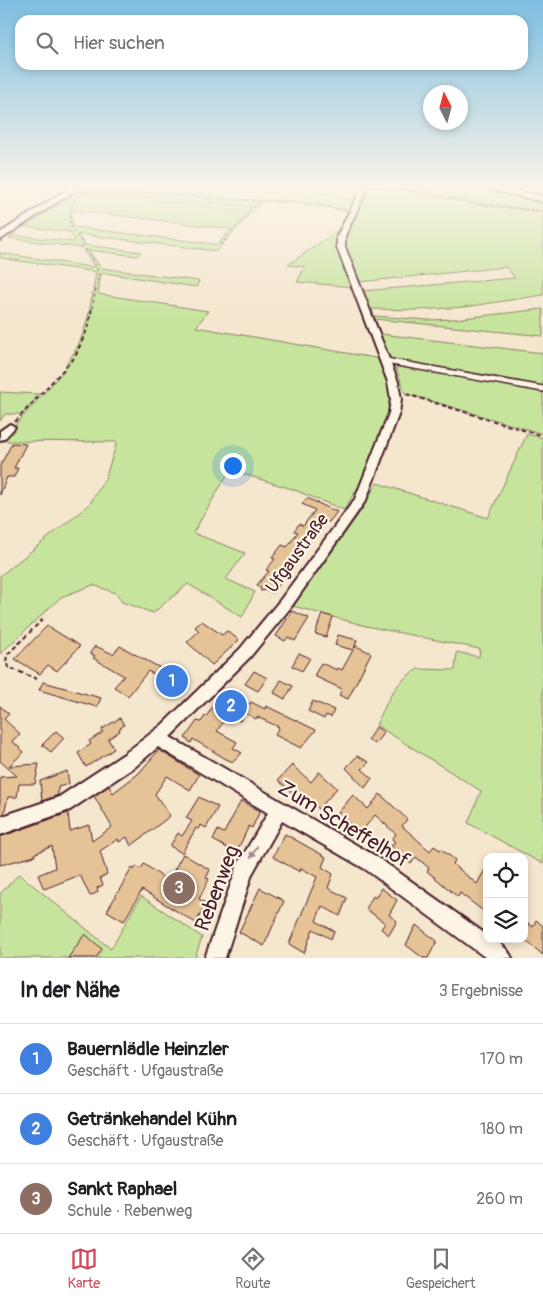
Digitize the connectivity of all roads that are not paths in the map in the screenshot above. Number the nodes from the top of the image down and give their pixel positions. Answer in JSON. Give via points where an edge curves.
{"nodes":[{"id":1,"x":343,"y":232,"type":"edge"},
{"id":2,"x":386,"y":361,"type":"junction"},
{"id":3,"x":543,"y":389,"type":"edge"},
{"id":4,"x":10,"y":427,"type":"road end"},
{"id":5,"x":0,"y":437,"type":"edge"},
{"id":6,"x":158,"y":738,"type":"junction"},
{"id":7,"x":279,"y":810,"type":"junction"},
{"id":8,"x":0,"y":826,"type":"edge"},
{"id":9,"x":215,"y":958,"type":"edge"},
{"id":10,"x":502,"y":958,"type":"edge"}],
"edges":[{"from":1,"to":2,"type":"street","name":"Ufgaustraße","via":[[341,247]]},
{"from":2,"to":3,"type":"lane"},
{"from":2,"to":6,"type":"street","name":"Ufgaustraße","via":[[396,392],[394,413],[354,510],[245,653]]},
{"from":4,"to":5,"type":"street"},
{"from":6,"to":7,"type":"street","name":"Zum Scheffelhof"},
{"from":6,"to":8,"type":"street","name":"Ufgaustraße","via":[[104,779],[64,804]]},
{"from":7,"to":9,"type":"street","name":"Rebenweg","one_way":true,"via":[[244,870]]},
{"from":7,"to":10,"type":"street","name":"Zum Scheffelhof","via":[[370,863]]}]}
